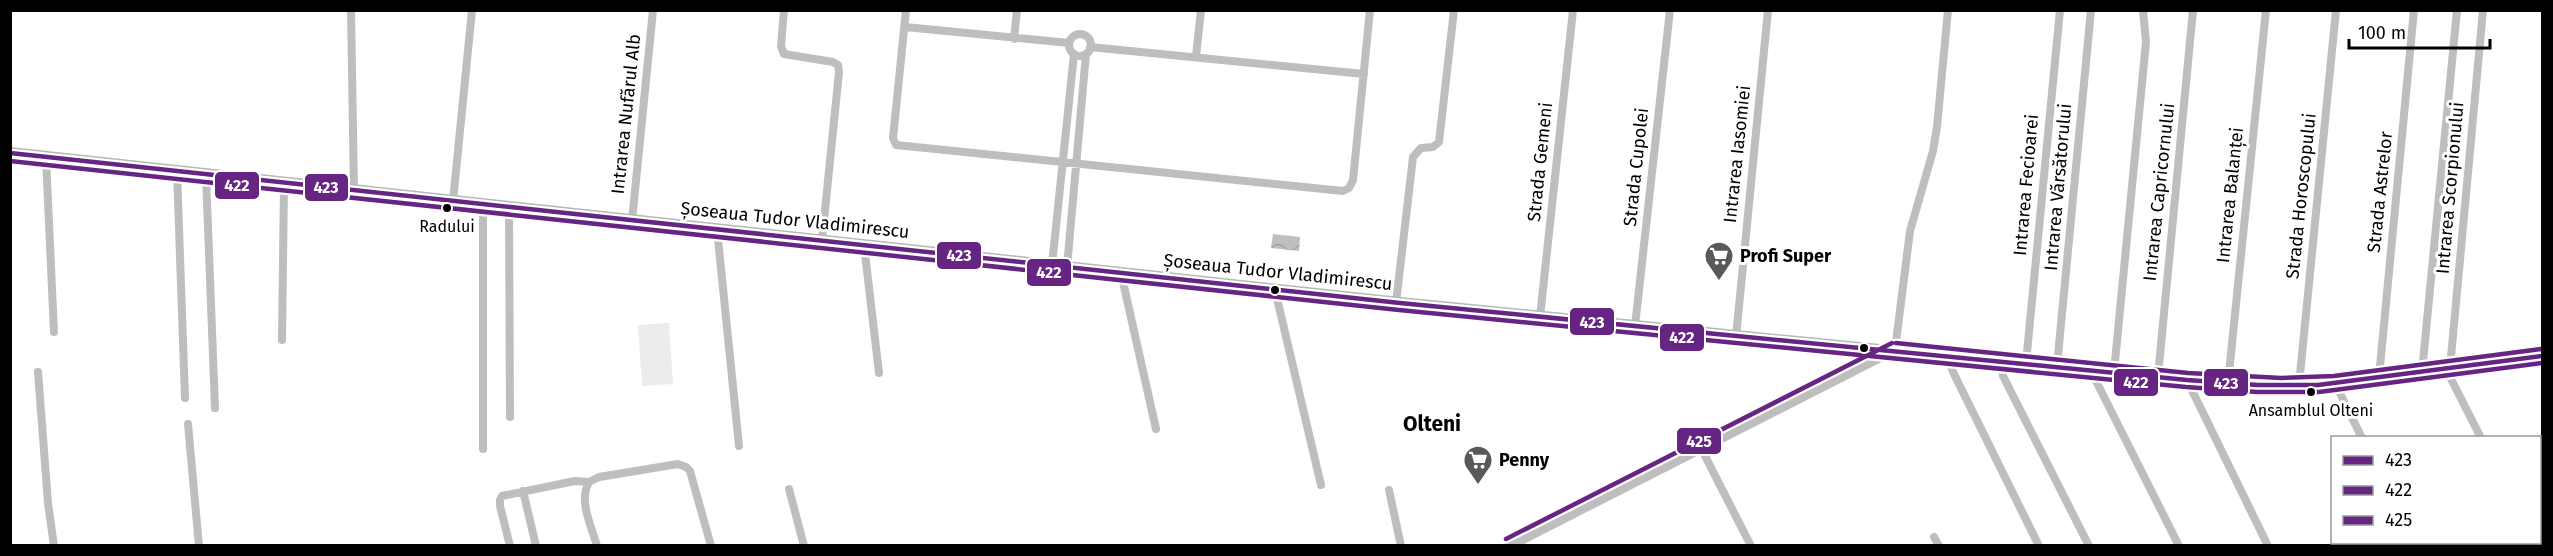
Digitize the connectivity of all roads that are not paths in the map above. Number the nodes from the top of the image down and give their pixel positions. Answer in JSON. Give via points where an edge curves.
{"nodes":[{"id":1,"x":351,"y":10,"type":"edge"},
{"id":2,"x":472,"y":10,"type":"edge"},
{"id":3,"x":653,"y":10,"type":"edge"},
{"id":4,"x":784,"y":10,"type":"edge"},
{"id":5,"x":906,"y":10,"type":"edge"},
{"id":6,"x":1017,"y":10,"type":"edge"},
{"id":7,"x":1201,"y":10,"type":"edge"},
{"id":8,"x":1370,"y":10,"type":"edge"},
{"id":9,"x":1454,"y":10,"type":"edge"},
{"id":10,"x":1573,"y":10,"type":"edge"},
{"id":11,"x":1670,"y":10,"type":"edge"},
{"id":12,"x":1768,"y":10,"type":"edge"},
{"id":13,"x":1948,"y":10,"type":"edge"},
{"id":14,"x":2060,"y":10,"type":"edge"},
{"id":15,"x":2091,"y":10,"type":"edge"},
{"id":16,"x":2143,"y":10,"type":"edge"},
{"id":17,"x":2193,"y":10,"type":"edge"},
{"id":18,"x":2266,"y":10,"type":"edge"},
{"id":19,"x":2336,"y":10,"type":"edge"},
{"id":20,"x":2414,"y":10,"type":"edge"},
{"id":21,"x":2457,"y":10,"type":"edge"},
{"id":22,"x":2482,"y":10,"type":"edge"},
{"id":23,"x":904,"y":27,"type":"junction"},
{"id":24,"x":1014,"y":39,"type":"junction"},
{"id":25,"x":1069,"y":43,"type":"junction"},
{"id":26,"x":1088,"y":51,"type":"junction"},
{"id":27,"x":1074,"y":54,"type":"junction"},
{"id":28,"x":1196,"y":56,"type":"junction"},
{"id":29,"x":1364,"y":74,"type":"junction"},
{"id":30,"x":1067,"y":109,"type":"junction"},
{"id":31,"x":1082,"y":110,"type":"junction"},
{"id":32,"x":10,"y":153,"type":"edge"},
{"id":33,"x":46,"y":157,"type":"junction"},
{"id":34,"x":1062,"y":162,"type":"junction"},
{"id":35,"x":1076,"y":164,"type":"junction"},
{"id":36,"x":177,"y":172,"type":"junction"},
{"id":37,"x":206,"y":175,"type":"junction"},
{"id":38,"x":284,"y":184,"type":"junction"},
{"id":39,"x":354,"y":191,"type":"junction"},
{"id":40,"x":453,"y":201,"type":"junction"},
{"id":41,"x":483,"y":205,"type":"junction"},
{"id":42,"x":509,"y":208,"type":"junction"},
{"id":43,"x":632,"y":221,"type":"junction"},
{"id":44,"x":717,"y":229,"type":"junction"},
{"id":45,"x":822,"y":240,"type":"junction"},
{"id":46,"x":864,"y":245,"type":"junction"},
{"id":47,"x":1052,"y":265,"type":"junction"},
{"id":48,"x":1067,"y":267,"type":"junction"},
{"id":49,"x":1121,"y":273,"type":"junction"},
{"id":50,"x":1275,"y":290,"type":"junction"},
{"id":51,"x":1396,"y":303,"type":"junction"},
{"id":52,"x":1540,"y":317,"type":"junction"},
{"id":53,"x":1635,"y":327,"type":"junction"},
{"id":54,"x":54,"y":332,"type":"dead end"},
{"id":55,"x":1736,"y":337,"type":"junction"},
{"id":56,"x":282,"y":340,"type":"dead end"},
{"id":57,"x":1895,"y":350,"type":"junction"},
{"id":58,"x":1947,"y":355,"type":"junction"},
{"id":59,"x":2542,"y":356,"type":"edge"},
{"id":60,"x":2001,"y":360,"type":"junction"},
{"id":61,"x":2026,"y":363,"type":"junction"},
{"id":62,"x":2057,"y":366,"type":"junction"},
{"id":63,"x":2448,"y":368,"type":"junction"},
{"id":64,"x":2090,"y":369,"type":"junction"},
{"id":65,"x":38,"y":372,"type":"dead end"},
{"id":66,"x":2114,"y":372,"type":"junction"},
{"id":67,"x":2422,"y":372,"type":"junction"},
{"id":68,"x":879,"y":373,"type":"dead end"},
{"id":69,"x":2158,"y":376,"type":"junction"},
{"id":70,"x":2379,"y":377,"type":"junction"},
{"id":71,"x":2187,"y":380,"type":"junction"},
{"id":72,"x":2228,"y":383,"type":"junction"},
{"id":73,"x":2335,"y":383,"type":"junction"},
{"id":74,"x":2299,"y":385,"type":"junction"},
{"id":75,"x":185,"y":398,"type":"dead end"},
{"id":76,"x":215,"y":408,"type":"dead end"},
{"id":77,"x":510,"y":417,"type":"dead end"},
{"id":78,"x":188,"y":424,"type":"dead end"},
{"id":79,"x":1156,"y":429,"type":"dead end"},
{"id":80,"x":2361,"y":436,"type":"edge"},
{"id":81,"x":2480,"y":436,"type":"edge"},
{"id":82,"x":739,"y":446,"type":"dead end"},
{"id":83,"x":1701,"y":448,"type":"junction"},
{"id":84,"x":483,"y":449,"type":"dead end"},
{"id":85,"x":589,"y":482,"type":"junction"},
{"id":86,"x":1321,"y":485,"type":"dead end"},
{"id":87,"x":789,"y":489,"type":"dead end"},
{"id":88,"x":1389,"y":490,"type":"dead end"},
{"id":89,"x":523,"y":491,"type":"junction"},
{"id":90,"x":54,"y":546,"type":"edge"},
{"id":91,"x":199,"y":546,"type":"edge"},
{"id":92,"x":510,"y":546,"type":"edge"},
{"id":93,"x":537,"y":546,"type":"edge"},
{"id":94,"x":597,"y":546,"type":"edge"},
{"id":95,"x":711,"y":546,"type":"edge"},
{"id":96,"x":804,"y":546,"type":"edge"},
{"id":97,"x":1401,"y":546,"type":"edge"},
{"id":98,"x":1509,"y":546,"type":"edge"},
{"id":99,"x":1751,"y":546,"type":"edge"},
{"id":100,"x":2039,"y":546,"type":"edge"},
{"id":101,"x":2089,"y":546,"type":"edge"},
{"id":102,"x":2180,"y":546,"type":"edge"},
{"id":103,"x":2268,"y":546,"type":"edge"}],
"edges":[{"from":1,"to":39,"type":"street"},
{"from":2,"to":40,"type":"street"},
{"from":3,"to":43,"type":"street","name":"Intrarea Nufărul Alb"},
{"from":4,"to":45,"type":"street","via":[[784,54],[838,65]]},
{"from":5,"to":23,"type":"street"},
{"from":6,"to":24,"type":"street"},
{"from":7,"to":28,"type":"street"},
{"from":8,"to":29,"type":"street"},
{"from":9,"to":51,"type":"street","via":[[1440,142],[1420,148],[1413,157]]},
{"from":10,"to":52,"type":"street","name":"Strada Gemeni"},
{"from":11,"to":53,"type":"street","name":"Strada Cupolei"},
{"from":12,"to":55,"type":"street","name":"Intrarea Iasomiei"},
{"from":13,"to":57,"type":"street","via":[[1937,127],[1910,231]]},
{"from":14,"to":61,"type":"street","name":"Intrarea Fecioarei"},
{"from":15,"to":62,"type":"street","name":"Intrarea Vărsătorului"},
{"from":16,"to":66,"type":"street","via":[[2146,42]]},
{"from":17,"to":69,"type":"street","name":"Intrarea Capricornului"},
{"from":18,"to":72,"type":"street","name":"Intrarea Balanței"},
{"from":19,"to":74,"type":"street","name":"Strada Horoscopului"},
{"from":20,"to":70,"type":"street","name":"Strada Astrelor"},
{"from":21,"to":67,"type":"street"},
{"from":22,"to":63,"type":"street","name":"Intrarea Scorpionului"},
{"from":23,"to":24,"type":"street"},
{"from":23,"to":34,"type":"street","via":[[893,138],[896,145]]},
{"from":24,"to":25,"type":"street"},
{"from":25,"to":26,"type":"street","via":[[1073,36],[1082,34],[1088,38]]},
{"from":25,"to":27,"type":"street"},
{"from":26,"to":27,"type":"street"},
{"from":26,"to":28,"type":"street"},
{"from":26,"to":31,"type":"street"},
{"from":27,"to":30,"type":"street"},
{"from":28,"to":29,"type":"street"},
{"from":29,"to":35,"type":"street","via":[[1353,180],[1346,190]]},
{"from":30,"to":31,"type":"street"},
{"from":30,"to":34,"type":"street"},
{"from":31,"to":35,"type":"street"},
{"from":32,"to":33,"type":"main road","name":"Șoseaua Tudor Vladimirescu"},
{"from":33,"to":36,"type":"main road","name":"Șoseaua Tudor Vladimirescu"},
{"from":33,"to":54,"type":"street"},
{"from":34,"to":35,"type":"street"},
{"from":34,"to":47,"type":"street"},
{"from":35,"to":48,"type":"street"},
{"from":36,"to":37,"type":"main road","name":"Șoseaua Tudor Vladimirescu"},
{"from":36,"to":75,"type":"street"},
{"from":37,"to":38,"type":"main road","name":"Șoseaua Tudor Vladimirescu"},
{"from":37,"to":76,"type":"street"},
{"from":38,"to":39,"type":"main road","name":"Șoseaua Tudor Vladimirescu"},
{"from":38,"to":56,"type":"street"},
{"from":39,"to":40,"type":"main road","name":"Șoseaua Tudor Vladimirescu"},
{"from":40,"to":41,"type":"main road","name":"Șoseaua Tudor Vladimirescu"},
{"from":41,"to":42,"type":"main road","name":"Șoseaua Tudor Vladimirescu"},
{"from":41,"to":84,"type":"street"},
{"from":42,"to":43,"type":"main road","name":"Șoseaua Tudor Vladimirescu"},
{"from":42,"to":77,"type":"street"},
{"from":43,"to":44,"type":"main road","name":"Șoseaua Tudor Vladimirescu"},
{"from":44,"to":45,"type":"main road","name":"Șoseaua Tudor Vladimirescu"},
{"from":44,"to":82,"type":"street"},
{"from":45,"to":46,"type":"main road","name":"Șoseaua Tudor Vladimirescu"},
{"from":46,"to":47,"type":"main road","name":"Șoseaua Tudor Vladimirescu"},
{"from":46,"to":68,"type":"street"},
{"from":47,"to":48,"type":"main road","name":"Șoseaua Tudor Vladimirescu"},
{"from":48,"to":49,"type":"main road","name":"Șoseaua Tudor Vladimirescu"},
{"from":49,"to":50,"type":"main road","name":"Șoseaua Tudor Vladimirescu"},
{"from":49,"to":79,"type":"street"},
{"from":50,"to":51,"type":"main road","name":"Șoseaua Tudor Vladimirescu"},
{"from":50,"to":86,"type":"street"},
{"from":51,"to":52,"type":"main road","name":"Șoseaua Tudor Vladimirescu"},
{"from":52,"to":53,"type":"main road","name":"Șoseaua Tudor Vladimirescu"},
{"from":53,"to":55,"type":"main road","name":"Șoseaua Tudor Vladimirescu"},
{"from":55,"to":57,"type":"main road","name":"Șoseaua Tudor Vladimirescu"},
{"from":57,"to":58,"type":"main road","name":"Șoseaua Tudor Vladimirescu"},
{"from":57,"to":83,"type":"street"},
{"from":58,"to":60,"type":"main road","name":"Șoseaua Tudor Vladimirescu"},
{"from":58,"to":100,"type":"street"},
{"from":59,"to":63,"type":"main road","name":"Șoseaua Tudor Vladimirescu"},
{"from":60,"to":61,"type":"main road","name":"Șoseaua Tudor Vladimirescu"},
{"from":60,"to":101,"type":"street","via":[[2003,376]]},
{"from":61,"to":62,"type":"main road","name":"Șoseaua Tudor Vladimirescu"},
{"from":62,"to":64,"type":"main road","name":"Șoseaua Tudor Vladimirescu"},
{"from":63,"to":67,"type":"main road","name":"Șoseaua Tudor Vladimirescu"},
{"from":63,"to":81,"type":"street"},
{"from":64,"to":66,"type":"main road","name":"Șoseaua Tudor Vladimirescu"},
{"from":64,"to":102,"type":"street"},
{"from":65,"to":90,"type":"street"},
{"from":66,"to":69,"type":"main road","name":"Șoseaua Tudor Vladimirescu"},
{"from":67,"to":70,"type":"main road","name":"Șoseaua Tudor Vladimirescu"},
{"from":69,"to":71,"type":"main road","name":"Șoseaua Tudor Vladimirescu"},
{"from":70,"to":73,"type":"main road","name":"Șoseaua Tudor Vladimirescu"},
{"from":71,"to":72,"type":"main road","name":"Șoseaua Tudor Vladimirescu"},
{"from":71,"to":103,"type":"street"},
{"from":72,"to":74,"type":"main road","name":"Șoseaua Tudor Vladimirescu"},
{"from":73,"to":74,"type":"main road","name":"Șoseaua Tudor Vladimirescu"},
{"from":73,"to":80,"type":"street"},
{"from":78,"to":91,"type":"street"},
{"from":83,"to":98,"type":"street"},
{"from":83,"to":99,"type":"street"},
{"from":85,"to":89,"type":"street","via":[[574,481]]},
{"from":85,"to":94,"type":"street","via":[[584,494]]},
{"from":85,"to":95,"type":"street","via":[[599,477],[683,465],[690,471]]},
{"from":87,"to":96,"type":"street"},
{"from":88,"to":97,"type":"street"},
{"from":89,"to":92,"type":"street","via":[[507,494],[500,500]]},
{"from":89,"to":93,"type":"street"}]}
